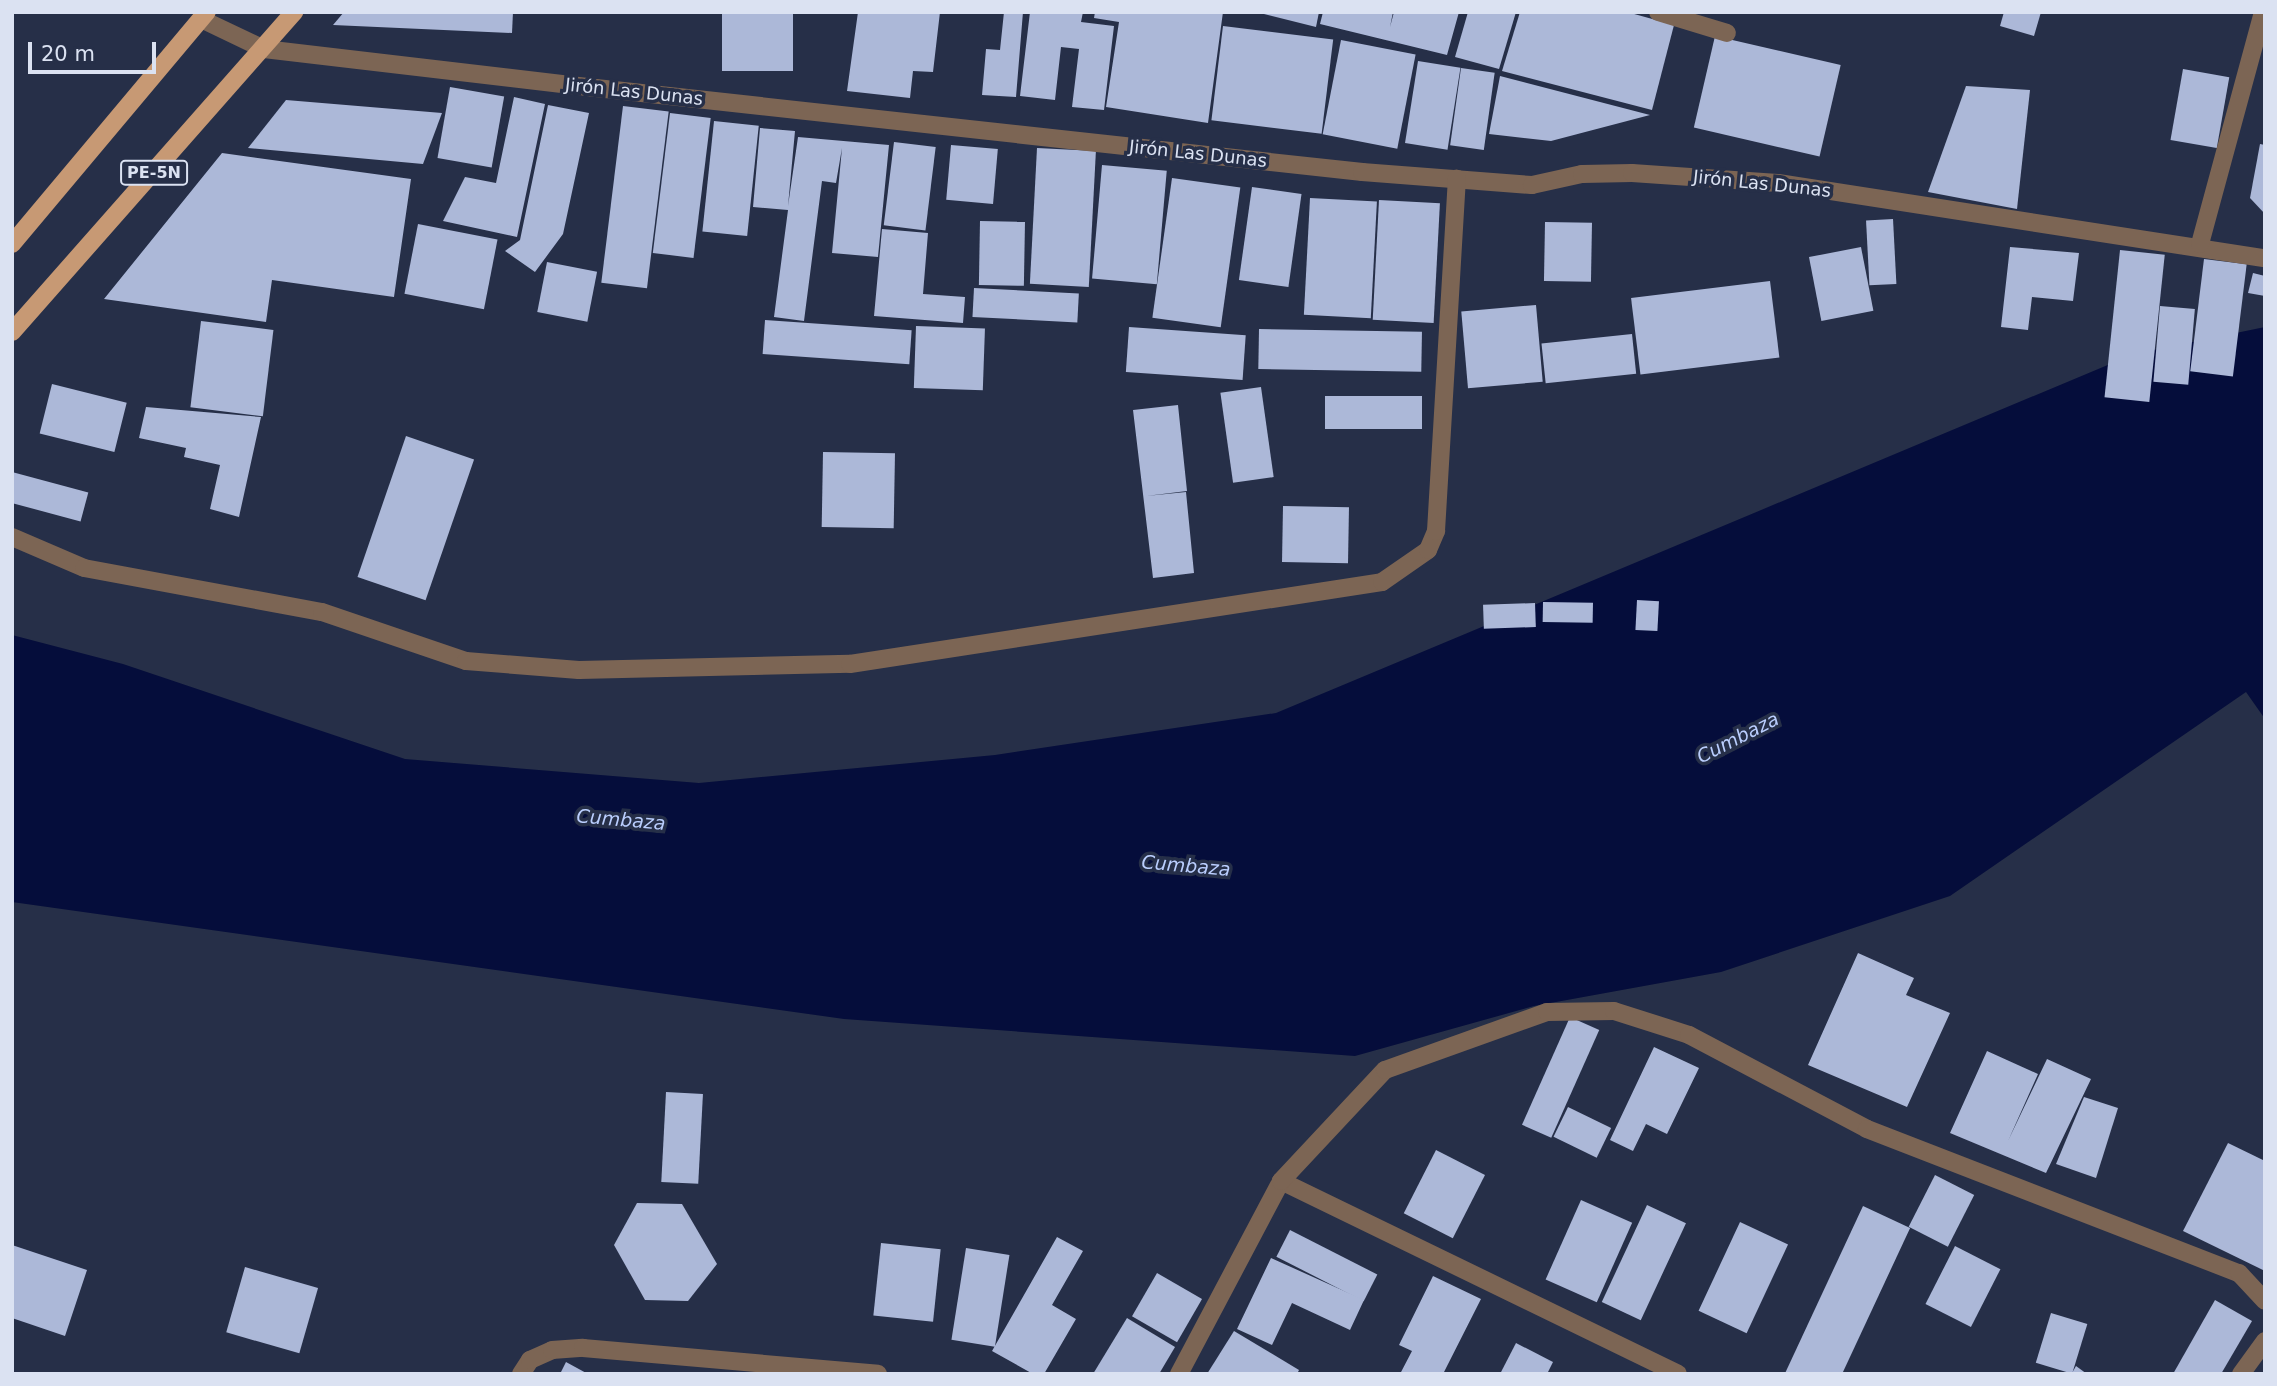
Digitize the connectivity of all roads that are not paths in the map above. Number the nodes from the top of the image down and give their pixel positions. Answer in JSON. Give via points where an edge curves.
{"nodes":[{"id":1,"x":293,"y":12,"type":"edge"},
{"id":2,"x":1658,"y":12,"type":"edge"},
{"id":3,"x":2263,"y":12,"type":"edge"},
{"id":4,"x":204,"y":15,"type":"edge"},
{"id":5,"x":1727,"y":33,"type":"dead end"},
{"id":6,"x":264,"y":49,"type":"junction"},
{"id":7,"x":1457,"y":179,"type":"junction"},
{"id":8,"x":12,"y":244,"type":"edge"},
{"id":9,"x":2200,"y":244,"type":"junction"},
{"id":10,"x":2265,"y":258,"type":"edge"},
{"id":11,"x":12,"y":332,"type":"edge"},
{"id":12,"x":12,"y":537,"type":"edge"},
{"id":13,"x":1281,"y":1181,"type":"junction"},
{"id":14,"x":2265,"y":1301,"type":"edge"},
{"id":15,"x":2265,"y":1341,"type":"edge"},
{"id":16,"x":521,"y":1374,"type":"edge"},
{"id":17,"x":878,"y":1374,"type":"edge"},
{"id":18,"x":1179,"y":1374,"type":"edge"},
{"id":19,"x":1678,"y":1374,"type":"edge"},
{"id":20,"x":2241,"y":1374,"type":"edge"}],
"edges":[{"from":1,"to":6,"type":"main road","number":"PE-5N"},
{"from":2,"to":5,"type":"street"},
{"from":3,"to":9,"type":"street"},
{"from":4,"to":6,"type":"street","name":"Jirón Las Dunas"},
{"from":4,"to":8,"type":"main road"},
{"from":6,"to":7,"type":"street","name":"Jirón Las Dunas"},
{"from":6,"to":11,"type":"main road","number":"PE-5N"},
{"from":7,"to":9,"type":"street","name":"Jirón Las Dunas","via":[[1532,186],[1582,174],[1632,173],[1778,183]]},
{"from":7,"to":12,"type":"street","via":[[1436,531],[1429,550],[1382,582],[850,664],[579,670],[466,661],[322,612],[84,568]]},
{"from":9,"to":10,"type":"street","name":"Jirón Las Dunas"},
{"from":13,"to":14,"type":"street","via":[[1385,1070],[1547,1012],[1614,1012],[1689,1035],[1867,1129],[2239,1273]]},
{"from":13,"to":18,"type":"street"},
{"from":13,"to":19,"type":"street"},
{"from":15,"to":20,"type":"street"},
{"from":16,"to":17,"type":"street","via":[[530,1360],[551,1350],[583,1348]]}]}
